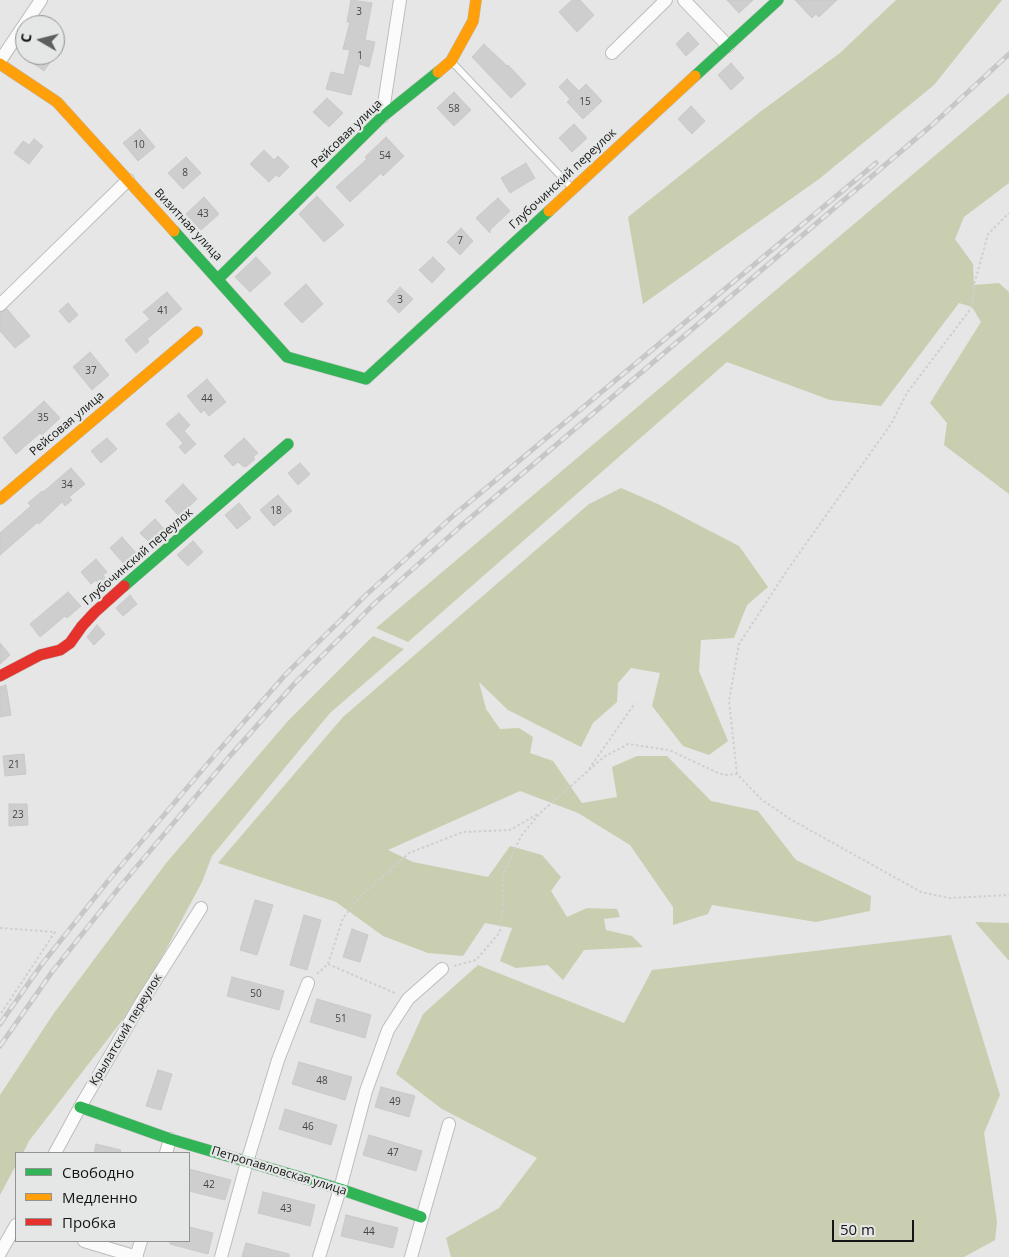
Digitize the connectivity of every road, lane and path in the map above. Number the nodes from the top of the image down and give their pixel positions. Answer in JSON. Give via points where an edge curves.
{"nodes":[{"id":1,"x":41,"y":0,"type":"edge"},
{"id":2,"x":400,"y":0,"type":"edge"},
{"id":3,"x":476,"y":0,"type":"edge"},
{"id":4,"x":666,"y":0,"type":"edge"},
{"id":5,"x":684,"y":0,"type":"edge"},
{"id":6,"x":778,"y":0,"type":"edge"},
{"id":7,"x":728,"y":46,"type":"junction"},
{"id":8,"x":612,"y":53,"type":"dead end"},
{"id":9,"x":451,"y":61,"type":"junction"},
{"id":10,"x":0,"y":63,"type":"edge"},
{"id":11,"x":382,"y":117,"type":"junction"},
{"id":12,"x":128,"y":180,"type":"junction"},
{"id":13,"x":572,"y":189,"type":"junction"},
{"id":14,"x":1009,"y":213,"type":"edge"},
{"id":15,"x":218,"y":279,"type":"junction"},
{"id":16,"x":0,"y":305,"type":"edge"},
{"id":17,"x":197,"y":332,"type":"dead end"},
{"id":18,"x":366,"y":379,"type":"joint"},
{"id":19,"x":288,"y":444,"type":"dead end"},
{"id":20,"x":0,"y":499,"type":"edge"},
{"id":21,"x":0,"y":676,"type":"edge"},
{"id":22,"x":635,"y":703,"type":"dead end"},
{"id":23,"x":586,"y":773,"type":"junction"},
{"id":24,"x":737,"y":774,"type":"junction"},
{"id":25,"x":540,"y":813,"type":"junction"},
{"id":26,"x":1009,"y":895,"type":"edge"},
{"id":27,"x":201,"y":908,"type":"dead end"},
{"id":28,"x":0,"y":928,"type":"edge"},
{"id":29,"x":328,"y":964,"type":"junction"},
{"id":30,"x":442,"y":969,"type":"joint"},
{"id":31,"x":308,"y":983,"type":"joint"},
{"id":32,"x":408,"y":999,"type":"junction"},
{"id":33,"x":0,"y":1014,"type":"edge"},
{"id":34,"x":80,"y":1107,"type":"junction"},
{"id":35,"x":448,"y":1124,"type":"dead end"},
{"id":36,"x":170,"y":1139,"type":"junction"},
{"id":37,"x":56,"y":1152,"type":"edge"},
{"id":38,"x":166,"y":1152,"type":"edge"},
{"id":39,"x":246,"y":1162,"type":"junction"},
{"id":40,"x":340,"y":1189,"type":"junction"},
{"id":41,"x":421,"y":1217,"type":"junction"},
{"id":42,"x":15,"y":1228,"type":"edge"},
{"id":43,"x":87,"y":1242,"type":"edge"},
{"id":44,"x":141,"y":1242,"type":"edge"},
{"id":45,"x":0,"y":1252,"type":"edge"},
{"id":46,"x":136,"y":1257,"type":"edge"},
{"id":47,"x":220,"y":1257,"type":"edge"},
{"id":48,"x":318,"y":1257,"type":"edge"},
{"id":49,"x":411,"y":1257,"type":"edge"}],
"edges":[{"from":1,"to":10,"type":"street"},
{"from":2,"to":11,"type":"street"},
{"from":3,"to":9,"type":"street","name":"Рейсовая улица","via":[[473,21]]},
{"from":4,"to":8,"type":"street"},
{"from":5,"to":7,"type":"street"},
{"from":6,"to":7,"type":"street","name":"Глубочинский переулок"},
{"from":7,"to":13,"type":"street","name":"Глубочинский переулок"},
{"from":9,"to":11,"type":"street","name":"Рейсовая улица"},
{"from":9,"to":13,"type":"lane"},
{"from":10,"to":12,"type":"street","name":"Визитная улица","via":[[57,102]]},
{"from":11,"to":15,"type":"street","name":"Рейсовая улица"},
{"from":12,"to":15,"type":"street","name":"Визитная улица"},
{"from":12,"to":16,"type":"street"},
{"from":13,"to":18,"type":"street","name":"Глубочинский переулок"},
{"from":14,"to":24,"type":"path","via":[[988,234],[974,285],[972,307],[906,394],[892,424],[788,569],[739,644],[729,701]]},
{"from":15,"to":18,"type":"street","name":"Визитная улица","via":[[287,357]]},
{"from":17,"to":20,"type":"street","name":"Рейсовая улица"},
{"from":19,"to":21,"type":"street","name":"Глубочинский переулок","via":[[95,612],[70,643]]},
{"from":22,"to":23,"type":"path"},
{"from":23,"to":24,"type":"path","via":[[604,757],[628,744],[669,750],[724,775]]},
{"from":23,"to":25,"type":"path"},
{"from":24,"to":26,"type":"path","via":[[761,799],[790,819],[921,892],[949,898]]},
{"from":25,"to":29,"type":"path","via":[[510,830],[464,832],[409,853],[361,896],[343,918]]},
{"from":25,"to":30,"type":"path","via":[[521,836],[503,874],[500,932],[476,960]]},
{"from":27,"to":34,"type":"street","name":"Крылатский переулок"},
{"from":28,"to":33,"type":"path","via":[[55,932]]},
{"from":29,"to":31,"type":"path"},
{"from":29,"to":32,"type":"path"},
{"from":30,"to":32,"type":"street"},
{"from":31,"to":39,"type":"street","via":[[278,1060]]},
{"from":32,"to":40,"type":"street","via":[[388,1030],[366,1091]]},
{"from":34,"to":36,"type":"street","name":"Петропавловская улица"},
{"from":34,"to":37,"type":"street","name":"Крылатский переулок"},
{"from":35,"to":41,"type":"street"},
{"from":36,"to":38,"type":"street"},
{"from":36,"to":39,"type":"street","name":"Петропавловская улица"},
{"from":39,"to":40,"type":"street","name":"Петропавловская улица"},
{"from":39,"to":47,"type":"street"},
{"from":40,"to":41,"type":"street","name":"Петропавловская улица"},
{"from":40,"to":48,"type":"street"},
{"from":41,"to":49,"type":"street"},
{"from":42,"to":45,"type":"street"},
{"from":43,"to":46,"type":"street"},
{"from":44,"to":46,"type":"street"}]}
